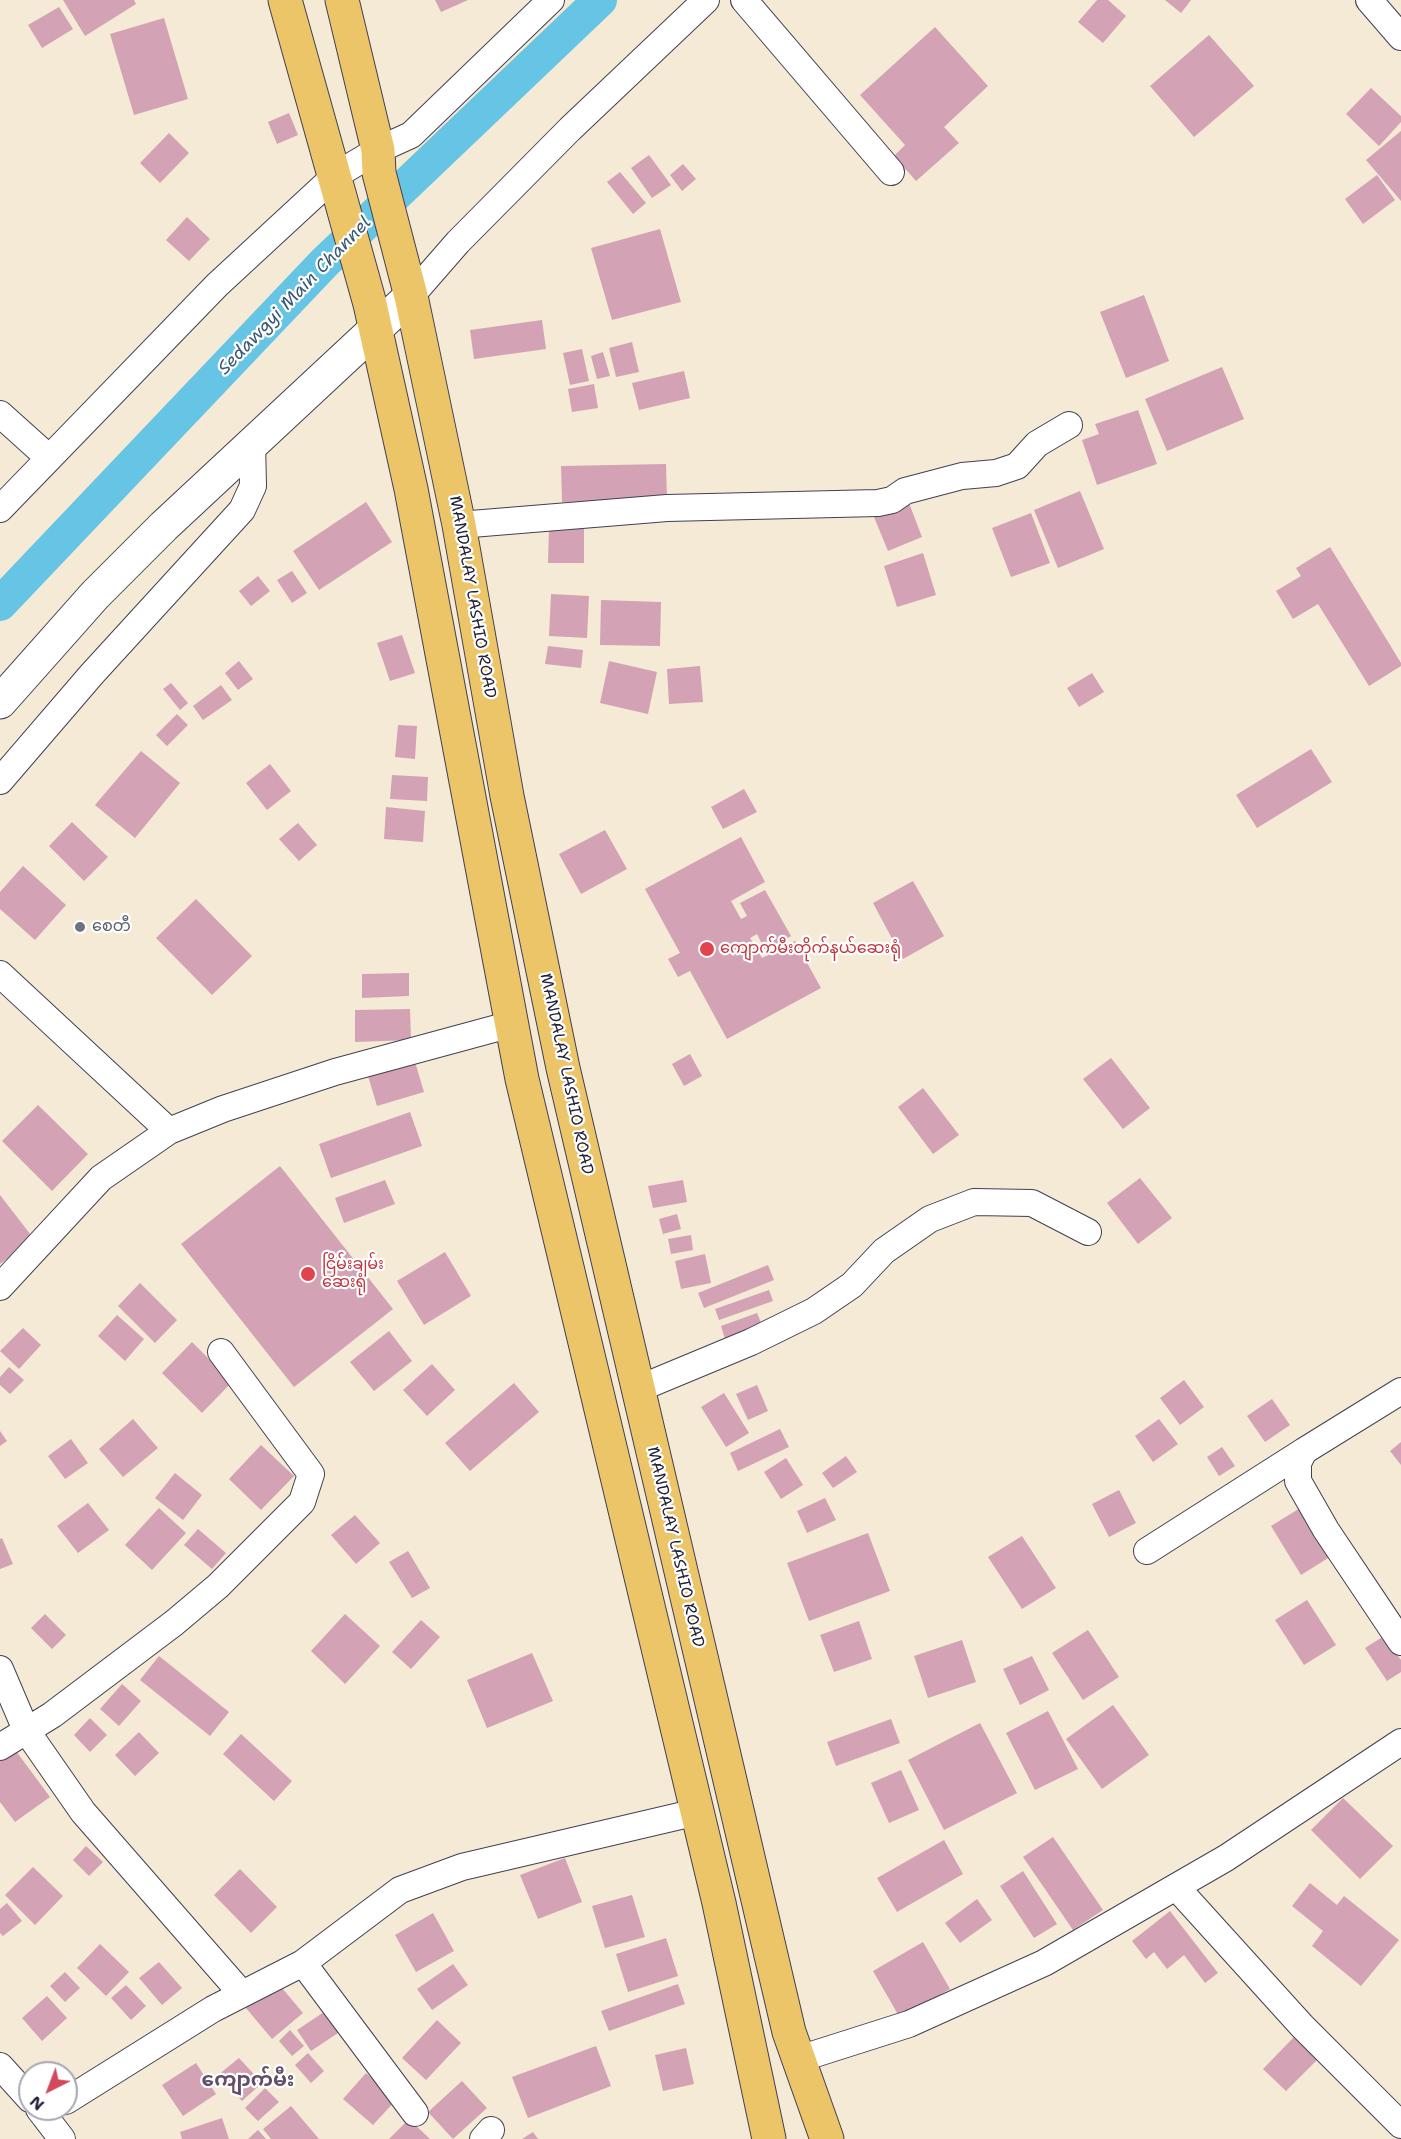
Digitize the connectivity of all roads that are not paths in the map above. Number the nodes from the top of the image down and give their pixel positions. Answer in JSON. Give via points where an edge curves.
{"nodes":[{"id":1,"x":285,"y":0,"type":"edge"},
{"id":2,"x":342,"y":0,"type":"edge"},
{"id":3,"x":550,"y":0,"type":"edge"},
{"id":4,"x":706,"y":0,"type":"edge"},
{"id":5,"x":744,"y":0,"type":"edge"},
{"id":6,"x":1369,"y":0,"type":"edge"},
{"id":7,"x":1401,"y":37,"type":"edge"},
{"id":8,"x":378,"y":162,"type":"junction"},
{"id":9,"x":891,"y":172,"type":"dead end"},
{"id":10,"x":339,"y":188,"type":"junction"},
{"id":11,"x":406,"y":282,"type":"junction"},
{"id":12,"x":372,"y":318,"type":"junction"},
{"id":13,"x":0,"y":414,"type":"edge"},
{"id":14,"x":1069,"y":425,"type":"dead end"},
{"id":15,"x":252,"y":442,"type":"junction"},
{"id":16,"x":49,"y":458,"type":"junction"},
{"id":17,"x":0,"y":509,"type":"edge"},
{"id":18,"x":459,"y":525,"type":"junction"},
{"id":19,"x":0,"y":702,"type":"edge"},
{"id":20,"x":0,"y":782,"type":"edge"},
{"id":21,"x":0,"y":974,"type":"edge"},
{"id":22,"x":512,"y":1024,"type":"junction"},
{"id":23,"x":169,"y":1131,"type":"junction"},
{"id":24,"x":1088,"y":1232,"type":"dead end"},
{"id":25,"x":0,"y":1287,"type":"edge"},
{"id":26,"x":221,"y":1352,"type":"dead end"},
{"id":27,"x":638,"y":1389,"type":"junction"},
{"id":28,"x":1401,"y":1391,"type":"edge"},
{"id":29,"x":1304,"y":1451,"type":"junction"},
{"id":30,"x":1147,"y":1551,"type":"dead end"},
{"id":31,"x":1401,"y":1642,"type":"edge"},
{"id":32,"x":0,"y":1669,"type":"edge"},
{"id":33,"x":26,"y":1730,"type":"junction"},
{"id":34,"x":1401,"y":1742,"type":"edge"},
{"id":35,"x":0,"y":1747,"type":"edge"},
{"id":36,"x":696,"y":1812,"type":"junction"},
{"id":37,"x":1177,"y":1888,"type":"junction"},
{"id":38,"x":303,"y":1963,"type":"junction"},
{"id":39,"x":242,"y":1994,"type":"junction"},
{"id":40,"x":799,"y":2059,"type":"junction"},
{"id":41,"x":0,"y":2066,"type":"edge"},
{"id":42,"x":18,"y":2084,"type":"edge"},
{"id":43,"x":78,"y":2093,"type":"edge"},
{"id":44,"x":415,"y":2114,"type":"dead end"},
{"id":45,"x":50,"y":2121,"type":"edge"},
{"id":46,"x":1401,"y":2125,"type":"edge"},
{"id":47,"x":62,"y":2139,"type":"edge"},
{"id":48,"x":769,"y":2139,"type":"edge"},
{"id":49,"x":827,"y":2139,"type":"edge"}],
"edges":[{"from":1,"to":10,"type":"highway"},
{"from":2,"to":8,"type":"highway","name":"MANDALAY LASHIO ROAD"},
{"from":3,"to":8,"type":"street"},
{"from":4,"to":11,"type":"street","via":[[458,242]]},
{"from":5,"to":9,"type":"street"},
{"from":6,"to":7,"type":"street"},
{"from":8,"to":10,"type":"street"},
{"from":8,"to":11,"type":"highway","name":"MANDALAY LASHIO ROAD"},
{"from":10,"to":12,"type":"highway"},
{"from":10,"to":16,"type":"street","via":[[217,285]]},
{"from":11,"to":12,"type":"street"},
{"from":11,"to":18,"type":"highway","name":"MANDALAY LASHIO ROAD"},
{"from":12,"to":15,"type":"street"},
{"from":12,"to":22,"type":"highway","via":[[411,489]]},
{"from":13,"to":16,"type":"street"},
{"from":14,"to":18,"type":"street","via":[[1037,444],[1017,466],[905,491],[878,503],[667,508]]},
{"from":15,"to":19,"type":"street","via":[[95,595]]},
{"from":15,"to":20,"type":"street","via":[[253,486],[242,510],[92,674]]},
{"from":16,"to":17,"type":"street"},
{"from":18,"to":27,"type":"highway","name":"MANDALAY LASHIO ROAD","via":[[507,796],[563,1068]]},
{"from":21,"to":23,"type":"street"},
{"from":22,"to":23,"type":"street","via":[[335,1072],[223,1108]]},
{"from":22,"to":36,"type":"highway"},
{"from":23,"to":25,"type":"street","via":[[101,1178]]},
{"from":24,"to":27,"type":"street","via":[[1032,1203],[974,1202],[930,1219],[884,1251],[852,1285],[814,1311]]},
{"from":26,"to":33,"type":"street","via":[[311,1474],[302,1502],[218,1586],[174,1623]]},
{"from":27,"to":40,"type":"highway","name":"MANDALAY LASHIO ROAD","via":[[789,2032]]},
{"from":28,"to":29,"type":"street"},
{"from":29,"to":30,"type":"street"},
{"from":29,"to":31,"type":"street","via":[[1298,1463],[1298,1481]]},
{"from":32,"to":33,"type":"street"},
{"from":33,"to":35,"type":"street"},
{"from":33,"to":39,"type":"street","via":[[83,1812]]},
{"from":34,"to":37,"type":"street"},
{"from":36,"to":38,"type":"street","via":[[462,1866],[400,1890]]},
{"from":36,"to":48,"type":"highway"},
{"from":37,"to":40,"type":"street","via":[[1044,1963],[909,2024]]},
{"from":37,"to":46,"type":"street","via":[[1302,2026]]},
{"from":38,"to":39,"type":"street"},
{"from":38,"to":44,"type":"street"},
{"from":39,"to":43,"type":"street"},
{"from":40,"to":49,"type":"highway","name":"MANDALAY LASHIO ROAD"},
{"from":41,"to":42,"type":"street"},
{"from":45,"to":47,"type":"street"}]}
